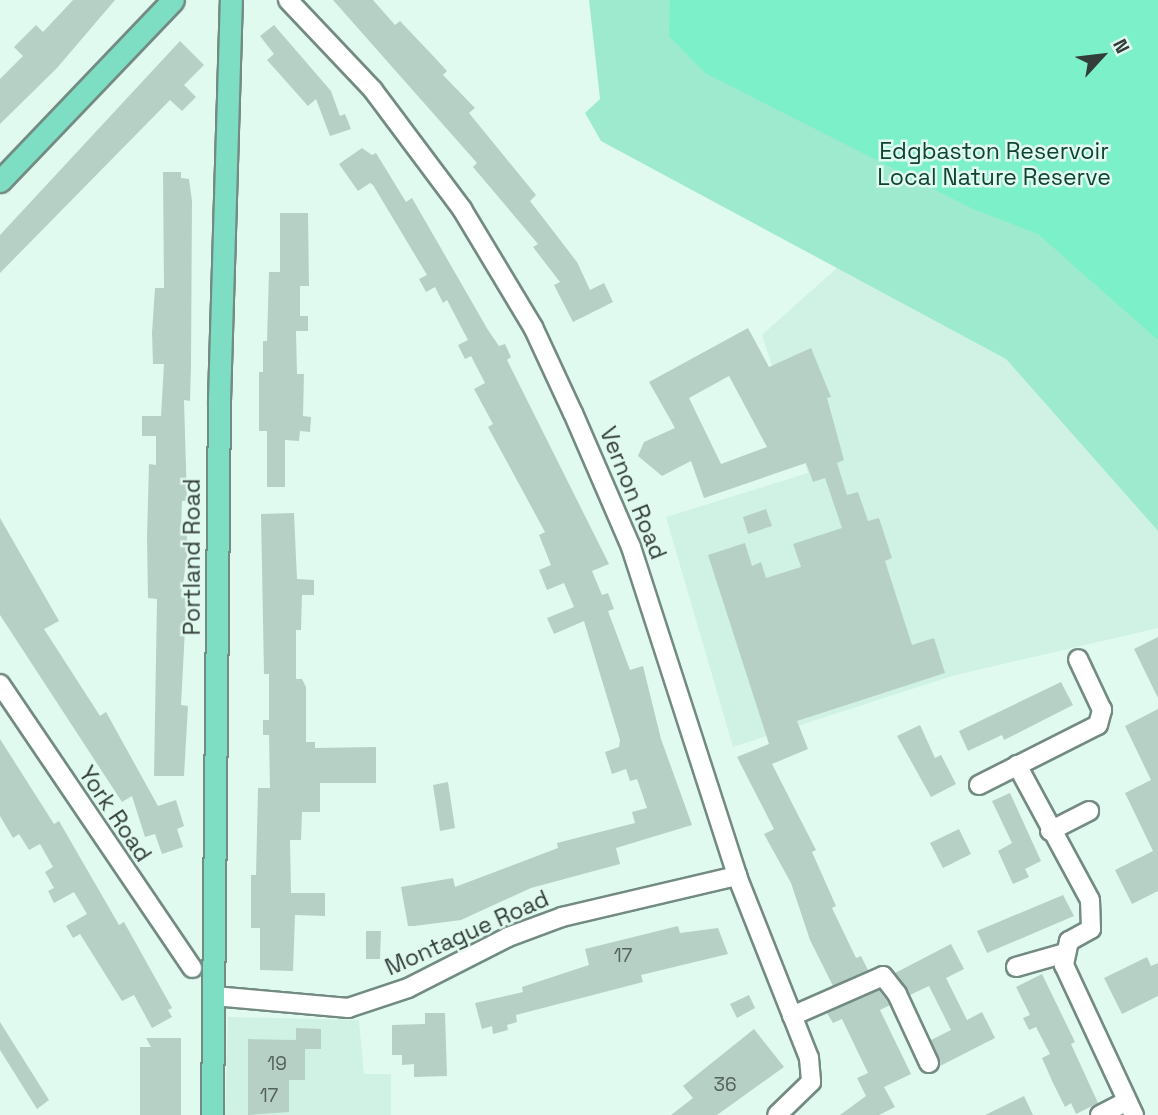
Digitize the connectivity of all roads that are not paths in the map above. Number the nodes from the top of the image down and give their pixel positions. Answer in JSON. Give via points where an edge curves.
{"nodes":[{"id":1,"x":173,"y":0,"type":"edge"},
{"id":2,"x":231,"y":0,"type":"edge"},
{"id":3,"x":288,"y":0,"type":"edge"},
{"id":4,"x":0,"y":181,"type":"edge"},
{"id":5,"x":1078,"y":659,"type":"dead end"},
{"id":6,"x":0,"y":684,"type":"edge"},
{"id":7,"x":1017,"y":765,"type":"junction"},
{"id":8,"x":979,"y":785,"type":"dead end"},
{"id":9,"x":1089,"y":811,"type":"dead end"},
{"id":10,"x":1050,"y":831,"type":"junction"},
{"id":11,"x":737,"y":876,"type":"junction"},
{"id":12,"x":1065,"y":953,"type":"junction"},
{"id":13,"x":1016,"y":967,"type":"dead end"},
{"id":14,"x":192,"y":968,"type":"dead end"},
{"id":15,"x":214,"y":996,"type":"junction"},
{"id":16,"x":792,"y":1016,"type":"junction"},
{"id":17,"x":929,"y":1063,"type":"dead end"},
{"id":18,"x":1131,"y":1108,"type":"edge"},
{"id":19,"x":212,"y":1115,"type":"edge"},
{"id":20,"x":777,"y":1115,"type":"edge"},
{"id":21,"x":1100,"y":1115,"type":"edge"}],
"edges":[{"from":1,"to":4,"type":"main road"},
{"from":2,"to":15,"type":"main road","name":"Portland Road","via":[[219,400]]},
{"from":3,"to":11,"type":"street","name":"Vernon Road","via":[[373,90],[462,209],[533,327],[631,547]]},
{"from":5,"to":7,"type":"street","via":[[1102,710],[1098,725]]},
{"from":6,"to":14,"type":"street","name":"York Road"},
{"from":7,"to":8,"type":"street"},
{"from":7,"to":10,"type":"street"},
{"from":9,"to":10,"type":"street"},
{"from":10,"to":12,"type":"street","via":[[1090,900],[1094,919],[1091,929],[1069,941]]},
{"from":11,"to":15,"type":"street","name":"Montague Road","via":[[562,917],[508,937],[408,988],[348,1008]]},
{"from":11,"to":16,"type":"street","name":"Vernon Road"},
{"from":12,"to":13,"type":"street"},
{"from":12,"to":18,"type":"street","via":[[1064,965]]},
{"from":15,"to":19,"type":"main road","name":"Portland Road"},
{"from":16,"to":17,"type":"street","via":[[883,976],[897,994]]},
{"from":16,"to":20,"type":"street","name":"Vernon Road","via":[[811,1068],[811,1082]]},
{"from":18,"to":21,"type":"street"}]}
